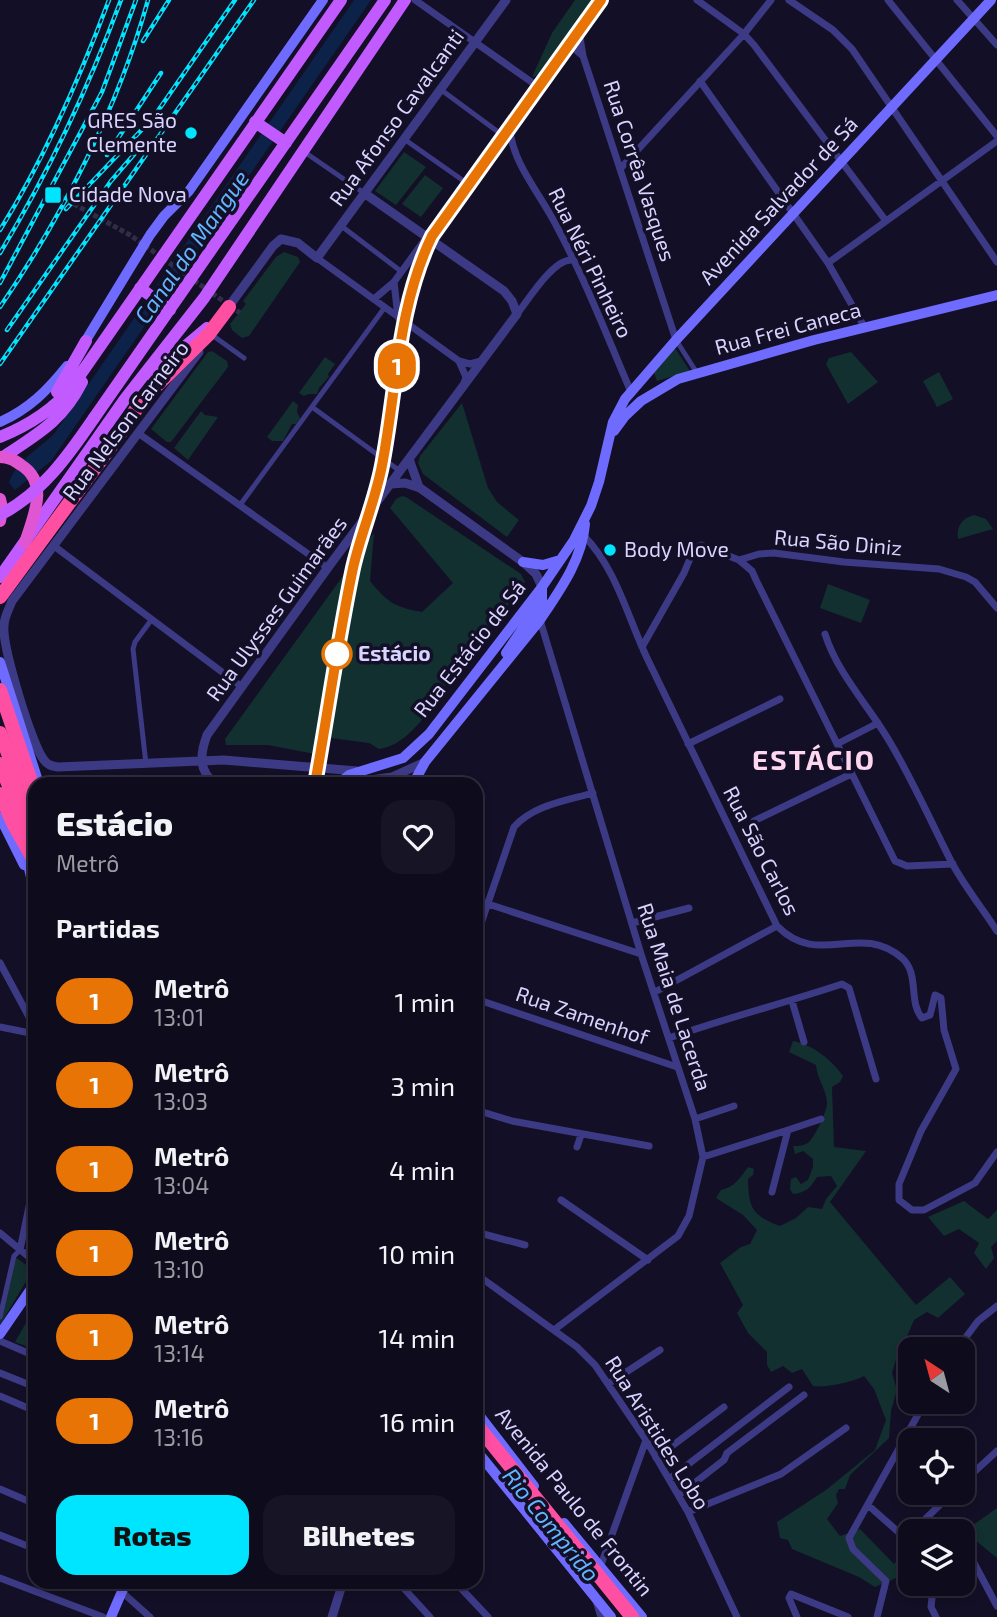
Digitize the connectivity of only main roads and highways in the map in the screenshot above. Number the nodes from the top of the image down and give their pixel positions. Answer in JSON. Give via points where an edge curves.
{"nodes":[{"id":1,"x":323,"y":0,"type":"edge"},
{"id":2,"x":341,"y":0,"type":"edge"},
{"id":3,"x":386,"y":0,"type":"edge"},
{"id":4,"x":405,"y":0,"type":"edge"},
{"id":5,"x":991,"y":0,"type":"edge"},
{"id":6,"x":395,"y":15,"type":"junction"},
{"id":7,"x":337,"y":70,"type":"junction"},
{"id":8,"x":259,"y":124,"type":"junction"},
{"id":9,"x":283,"y":140,"type":"junction"},
{"id":10,"x":144,"y":291,"type":"junction"},
{"id":11,"x":997,"y":295,"type":"edge"},
{"id":12,"x":166,"y":307,"type":"junction"},
{"id":13,"x":229,"y":307,"type":"joint"},
{"id":14,"x":86,"y":341,"type":"junction"},
{"id":15,"x":170,"y":342,"type":"junction"},
{"id":16,"x":90,"y":360,"type":"junction"},
{"id":17,"x":651,"y":371,"type":"junction"},
{"id":18,"x":121,"y":379,"type":"junction"},
{"id":19,"x":678,"y":379,"type":"junction"},
{"id":20,"x":125,"y":399,"type":"junction"},
{"id":21,"x":38,"y":418,"type":"junction"},
{"id":22,"x":0,"y":422,"type":"edge"},
{"id":23,"x":0,"y":437,"type":"edge"},
{"id":24,"x":610,"y":437,"type":"junction"},
{"id":25,"x":2,"y":457,"type":"edge"},
{"id":26,"x":0,"y":499,"type":"edge"},
{"id":27,"x":0,"y":515,"type":"edge"},
{"id":28,"x":586,"y":517,"type":"junction"},
{"id":29,"x":0,"y":521,"type":"edge"},
{"id":30,"x":25,"y":543,"type":"junction"},
{"id":31,"x":560,"y":560,"type":"junction"},
{"id":32,"x":523,"y":562,"type":"road end"},
{"id":33,"x":0,"y":577,"type":"edge"},
{"id":34,"x":542,"y":587,"type":"junction"},
{"id":35,"x":0,"y":597,"type":"edge"},
{"id":36,"x":0,"y":662,"type":"edge"},
{"id":37,"x":497,"y":671,"type":"junction"},
{"id":38,"x":0,"y":691,"type":"edge"},
{"id":39,"x":0,"y":711,"type":"edge"},
{"id":40,"x":21,"y":713,"type":"junction"},
{"id":41,"x":0,"y":733,"type":"edge"},
{"id":42,"x":30,"y":740,"type":"junction"},
{"id":43,"x":0,"y":764,"type":"edge"},
{"id":44,"x":0,"y":776,"type":"edge"},
{"id":45,"x":29,"y":777,"type":"edge"},
{"id":46,"x":38,"y":777,"type":"edge"},
{"id":47,"x":345,"y":777,"type":"edge"},
{"id":48,"x":417,"y":777,"type":"edge"},
{"id":49,"x":28,"y":778,"type":"edge"},
{"id":50,"x":3,"y":800,"type":"edge"},
{"id":51,"x":28,"y":805,"type":"edge"},
{"id":52,"x":0,"y":817,"type":"edge"},
{"id":53,"x":28,"y":829,"type":"edge"},
{"id":54,"x":28,"y":850,"type":"edge"},
{"id":55,"x":28,"y":866,"type":"edge"},
{"id":56,"x":28,"y":871,"type":"edge"},
{"id":57,"x":28,"y":1293,"type":"edge"},
{"id":58,"x":0,"y":1334,"type":"edge"},
{"id":59,"x":483,"y":1419,"type":"edge"},
{"id":60,"x":483,"y":1432,"type":"edge"},
{"id":61,"x":503,"y":1444,"type":"junction"},
{"id":62,"x":483,"y":1448,"type":"edge"},
{"id":63,"x":484,"y":1460,"type":"joint"},
{"id":64,"x":557,"y":1516,"type":"junction"},
{"id":65,"x":540,"y":1530,"type":"junction"},
{"id":66,"x":122,"y":1589,"type":"edge"},
{"id":67,"x":636,"y":1616,"type":"edge"},
{"id":68,"x":111,"y":1617,"type":"edge"},
{"id":69,"x":611,"y":1617,"type":"edge"},
{"id":70,"x":621,"y":1617,"type":"edge"}],
"edges":[{"from":1,"to":14,"type":"main road","via":[[189,191],[150,235]]},
{"from":2,"to":8,"type":"main road"},
{"from":3,"to":7,"type":"main road"},
{"from":4,"to":6,"type":"main road"},
{"from":5,"to":17,"type":"main road","name":"Avenida Salvador de Sá"},
{"from":6,"to":7,"type":"main road"},
{"from":6,"to":15,"type":"main road"},
{"from":7,"to":9,"type":"main road"},
{"from":8,"to":9,"type":"main road"},
{"from":8,"to":10,"type":"main road"},
{"from":9,"to":12,"type":"main road"},
{"from":10,"to":12,"type":"main road"},
{"from":10,"to":16,"type":"main road"},
{"from":11,"to":19,"type":"main road","name":"Rua Frei Caneca"},
{"from":12,"to":18,"type":"main road"},
{"from":13,"to":20,"type":"main road"},
{"from":13,"to":35,"type":"highway","via":[[201,343],[150,390]]},
{"from":14,"to":21,"type":"main road","via":[[64,384]]},
{"from":14,"to":22,"type":"main road","via":[[48,391]]},
{"from":15,"to":18,"type":"main road"},
{"from":15,"to":20,"type":"main road"},
{"from":16,"to":21,"type":"main road","via":[[63,398]]},
{"from":16,"to":25,"type":"main road","via":[[92,365],[65,411]]},
{"from":17,"to":19,"type":"main road","via":[[659,383]]},
{"from":17,"to":24,"type":"main road","name":"Avenida Salvador de Sá","via":[[616,414]]},
{"from":18,"to":27,"type":"main road","bridge":true,"via":[[57,469]]},
{"from":19,"to":24,"type":"main road","name":"Rua Frei Caneca","via":[[633,408]]},
{"from":20,"to":30,"type":"main road"},
{"from":21,"to":23,"type":"main road"},
{"from":24,"to":28,"type":"main road","name":"Rua Estácio de Sá"},
{"from":25,"to":30,"type":"highway","via":[[27,468],[34,480],[38,497]]},
{"from":26,"to":29,"type":"highway"},
{"from":28,"to":31,"type":"main road","name":"Rua Estácio de Sá"},
{"from":28,"to":37,"type":"main road","name":"Rua Estácio de Sá","via":[[584,536],[569,574],[540,620]]},
{"from":30,"to":33,"type":"main road"},
{"from":31,"to":32,"type":"main road","via":[[543,565]]},
{"from":31,"to":34,"type":"main road","name":"Rua Estácio de Sá"},
{"from":34,"to":37,"type":"main road","via":[[542,600]]},
{"from":34,"to":47,"type":"main road","name":"Rua Estácio de Sá","via":[[416,748],[393,763]]},
{"from":36,"to":40,"type":"main road"},
{"from":37,"to":48,"type":"main road","name":"Rua Estácio de Sá"},
{"from":38,"to":45,"type":"highway"},
{"from":39,"to":49,"type":"highway"},
{"from":40,"to":42,"type":"main road"},
{"from":40,"to":42,"type":"main road"},
{"from":41,"to":51,"type":"highway","bridge":true},
{"from":42,"to":46,"type":"main road"},
{"from":43,"to":53,"type":"highway","bridge":true},
{"from":44,"to":50,"type":"main road"},
{"from":50,"to":54,"type":"highway","bridge":true},
{"from":50,"to":55,"type":"main road"},
{"from":52,"to":56,"type":"main road"},
{"from":57,"to":58,"type":"main road"},
{"from":59,"to":61,"type":"main road","name":"Avenida Paulo de Frontin"},
{"from":60,"to":67,"type":"highway","bridge":true},
{"from":61,"to":63,"type":"main road"},
{"from":61,"to":64,"type":"main road","name":"Avenida Paulo de Frontin"},
{"from":62,"to":70,"type":"highway"},
{"from":63,"to":65,"type":"main road","name":"Avenida Paulo de Frontin"},
{"from":64,"to":65,"type":"main road"},
{"from":64,"to":67,"type":"main road","name":"Avenida Paulo de Frontin","via":[[601,1565]]},
{"from":65,"to":69,"type":"main road","name":"Avenida Paulo de Frontin"},
{"from":66,"to":68,"type":"main road"}]}
